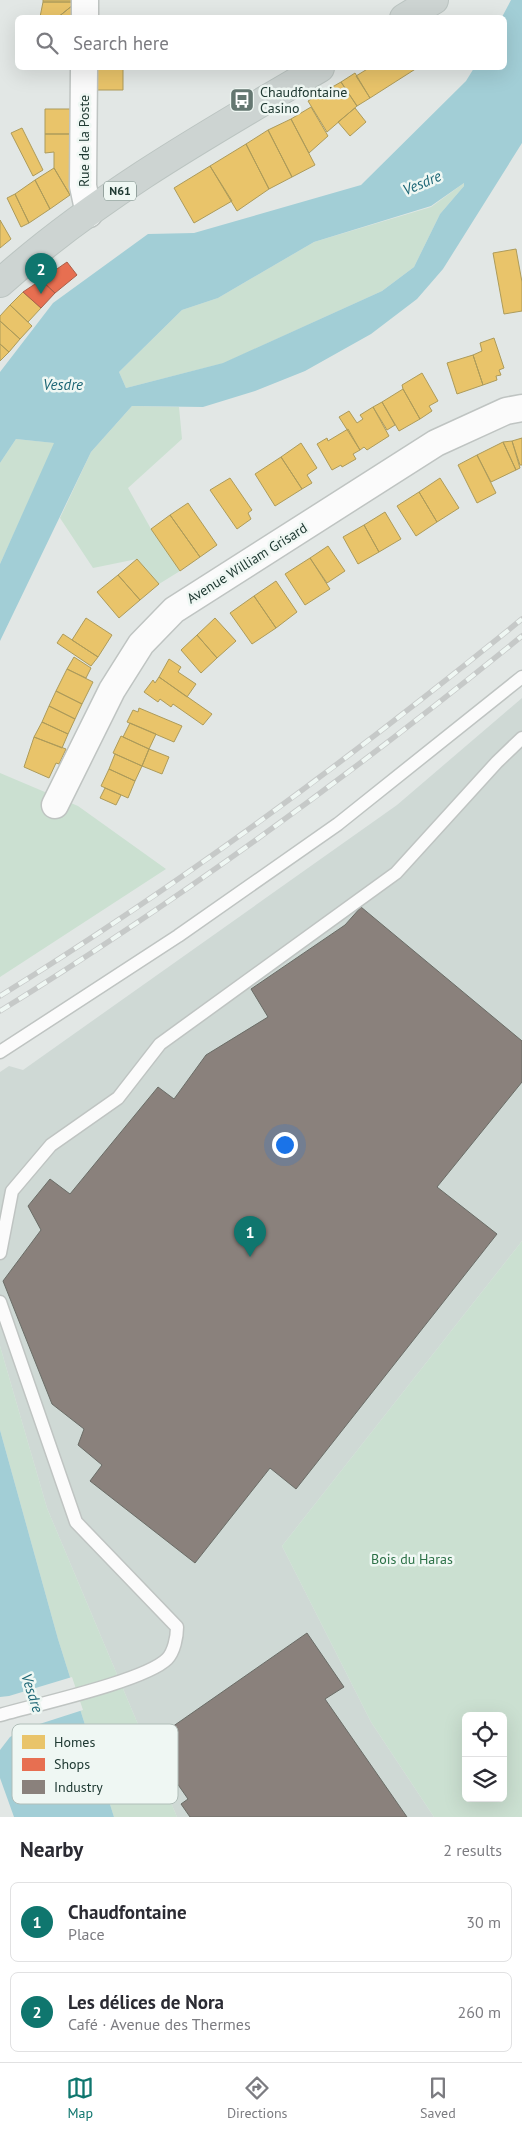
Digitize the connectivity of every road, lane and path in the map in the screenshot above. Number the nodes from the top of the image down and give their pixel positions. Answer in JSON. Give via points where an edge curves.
{"nodes":[{"id":1,"x":85,"y":0,"type":"edge"},
{"id":2,"x":434,"y":0,"type":"edge"},
{"id":3,"x":85,"y":15,"type":"edge"},
{"id":4,"x":409,"y":15,"type":"edge"},
{"id":5,"x":84,"y":70,"type":"edge"},
{"id":6,"x":317,"y":70,"type":"edge"},
{"id":7,"x":88,"y":214,"type":"junction"},
{"id":8,"x":0,"y":283,"type":"edge"},
{"id":9,"x":522,"y":408,"type":"edge"},
{"id":10,"x":522,"y":677,"type":"edge"},
{"id":11,"x":522,"y":738,"type":"edge"},
{"id":12,"x":55,"y":805,"type":"dead end"},
{"id":13,"x":0,"y":1052,"type":"edge"},
{"id":14,"x":0,"y":1253,"type":"edge"},
{"id":15,"x":0,"y":1302,"type":"edge"},
{"id":16,"x":0,"y":1715,"type":"edge"}],
"edges":[{"from":1,"to":3,"type":"street"},
{"from":2,"to":4,"type":"main road"},
{"from":5,"to":7,"type":"street","name":"Rue de la Poste","via":[[83,186]]},
{"from":6,"to":7,"type":"main road","number":"N61","via":[[142,175]]},
{"from":7,"to":8,"type":"main road","number":"N61","via":[[33,253]]},
{"from":9,"to":12,"type":"street","name":"Avenue William Grisard","via":[[506,411],[436,443],[174,610],[141,644],[112,690]]},
{"from":10,"to":13,"type":"lane","via":[[338,824],[178,936]]},
{"from":11,"to":14,"type":"lane","via":[[396,873],[160,1044],[118,1098],[51,1145],[12,1191]]},
{"from":15,"to":16,"type":"lane","via":[[76,1522],[178,1627],[177,1639],[167,1659],[142,1673]]}]}
